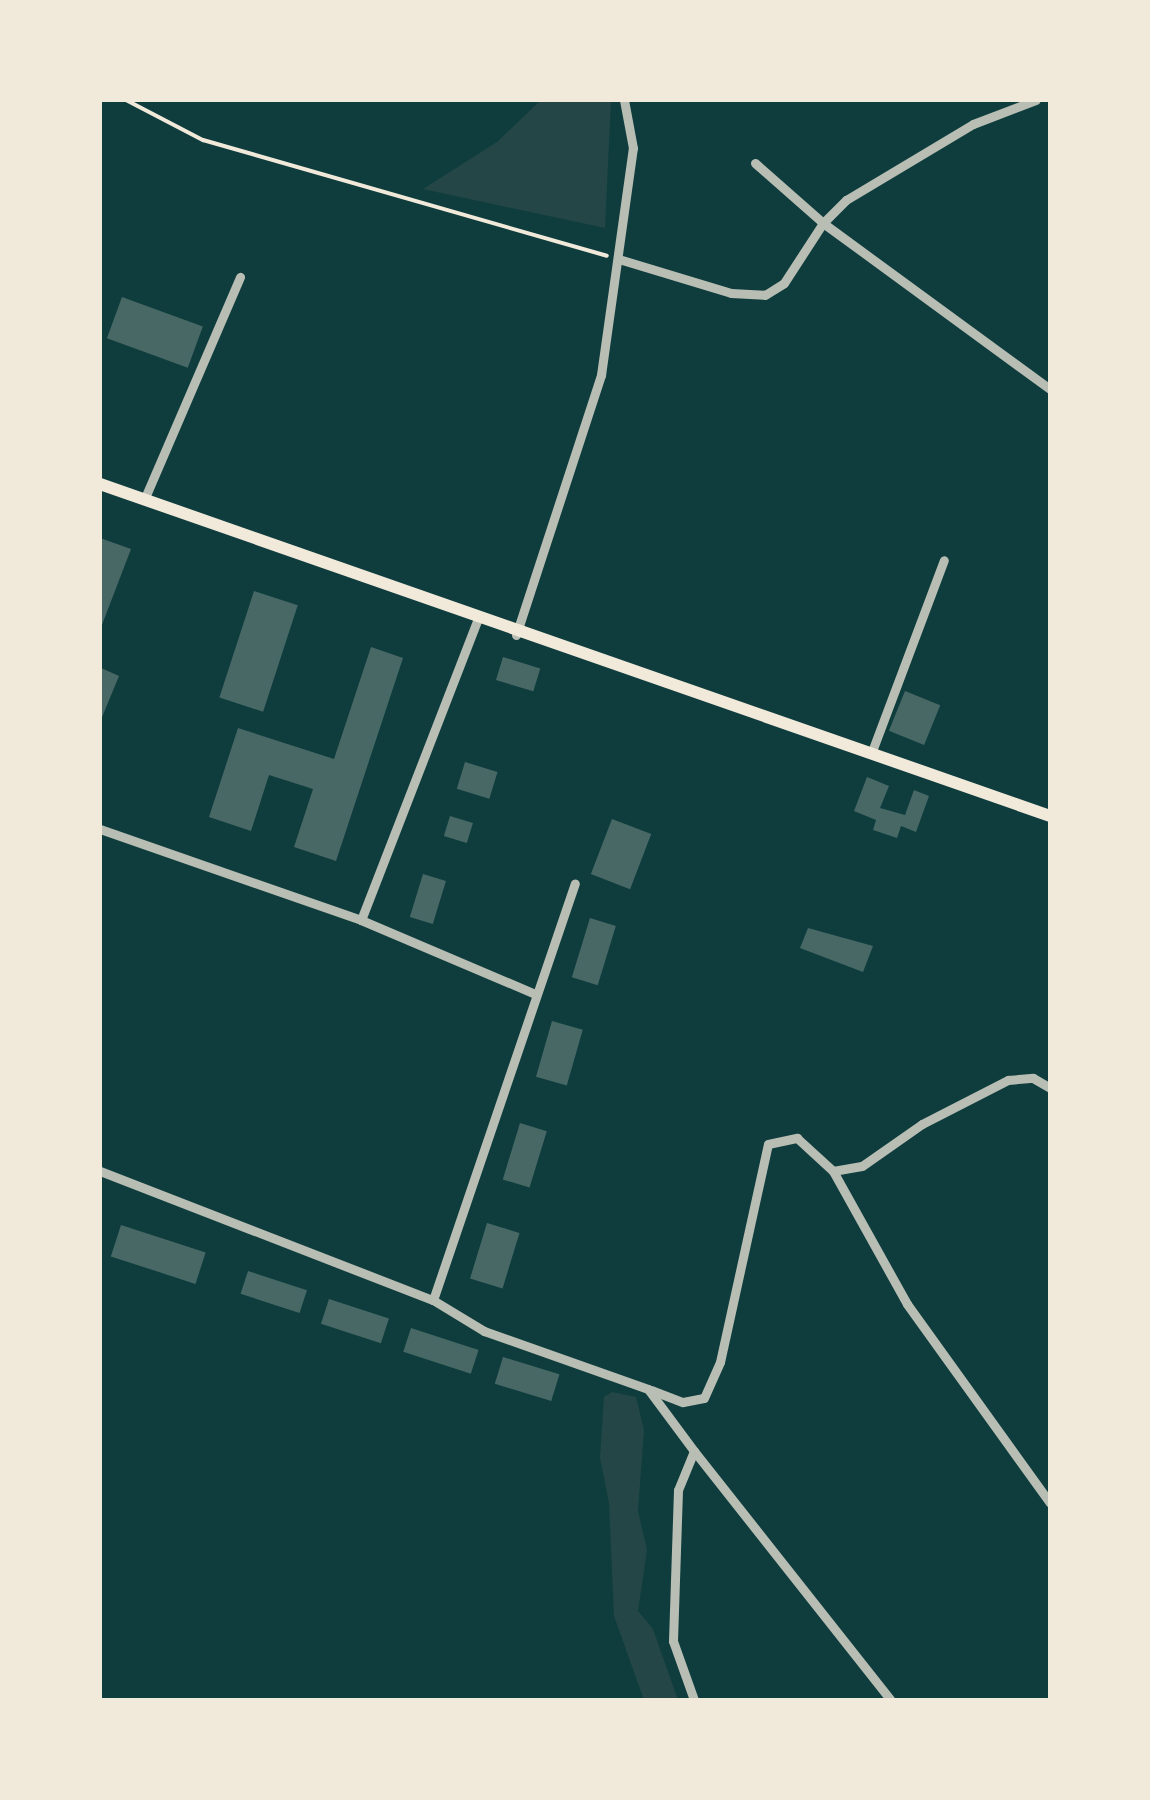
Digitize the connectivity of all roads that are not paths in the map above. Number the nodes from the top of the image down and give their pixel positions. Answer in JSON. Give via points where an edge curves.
{"nodes":[{"id":1,"x":624,"y":100,"type":"edge"},
{"id":2,"x":1036,"y":100,"type":"edge"},
{"id":3,"x":755,"y":164,"type":"dead end"},
{"id":4,"x":823,"y":223,"type":"junction"},
{"id":5,"x":622,"y":260,"type":"junction"},
{"id":6,"x":240,"y":277,"type":"dead end"},
{"id":7,"x":1050,"y":389,"type":"edge"},
{"id":8,"x":100,"y":484,"type":"edge"},
{"id":9,"x":144,"y":500,"type":"junction"},
{"id":10,"x":944,"y":560,"type":"dead end"},
{"id":11,"x":478,"y":619,"type":"junction"},
{"id":12,"x":516,"y":634,"type":"junction"},
{"id":13,"x":871,"y":754,"type":"junction"},
{"id":14,"x":1050,"y":816,"type":"edge"},
{"id":15,"x":100,"y":829,"type":"edge"},
{"id":16,"x":575,"y":884,"type":"dead end"},
{"id":17,"x":361,"y":920,"type":"junction"},
{"id":18,"x":533,"y":993,"type":"junction"},
{"id":19,"x":1050,"y":1088,"type":"edge"},
{"id":20,"x":100,"y":1171,"type":"edge"},
{"id":21,"x":833,"y":1171,"type":"junction"},
{"id":22,"x":433,"y":1300,"type":"junction"},
{"id":23,"x":648,"y":1389,"type":"junction"},
{"id":24,"x":694,"y":1451,"type":"junction"},
{"id":25,"x":1050,"y":1503,"type":"edge"},
{"id":26,"x":694,"y":1700,"type":"edge"},
{"id":27,"x":891,"y":1700,"type":"edge"}],
"edges":[{"from":1,"to":5,"type":"street","via":[[633,148]]},
{"from":2,"to":4,"type":"street","via":[[905,161]]},
{"from":3,"to":4,"type":"street"},
{"from":4,"to":5,"type":"street","via":[[784,283],[765,294],[731,292]]},
{"from":4,"to":7,"type":"street"},
{"from":5,"to":12,"type":"street","via":[[601,375]]},
{"from":6,"to":9,"type":"street"},
{"from":8,"to":9,"type":"main road"},
{"from":9,"to":11,"type":"main road"},
{"from":10,"to":13,"type":"street"},
{"from":11,"to":12,"type":"main road"},
{"from":11,"to":17,"type":"street"},
{"from":12,"to":13,"type":"main road"},
{"from":13,"to":14,"type":"main road"},
{"from":15,"to":17,"type":"street"},
{"from":16,"to":18,"type":"street"},
{"from":17,"to":18,"type":"street"},
{"from":18,"to":22,"type":"street"},
{"from":19,"to":21,"type":"street","via":[[1033,1078],[1008,1080],[922,1124],[862,1166]]},
{"from":20,"to":22,"type":"street"},
{"from":21,"to":23,"type":"street","via":[[797,1138],[768,1144],[720,1362],[704,1398],[683,1402]]},
{"from":21,"to":25,"type":"street","via":[[906,1304]]},
{"from":22,"to":23,"type":"street","via":[[484,1331]]},
{"from":23,"to":24,"type":"street"},
{"from":24,"to":26,"type":"street","via":[[678,1490],[672,1641]]},
{"from":24,"to":27,"type":"street"}]}
